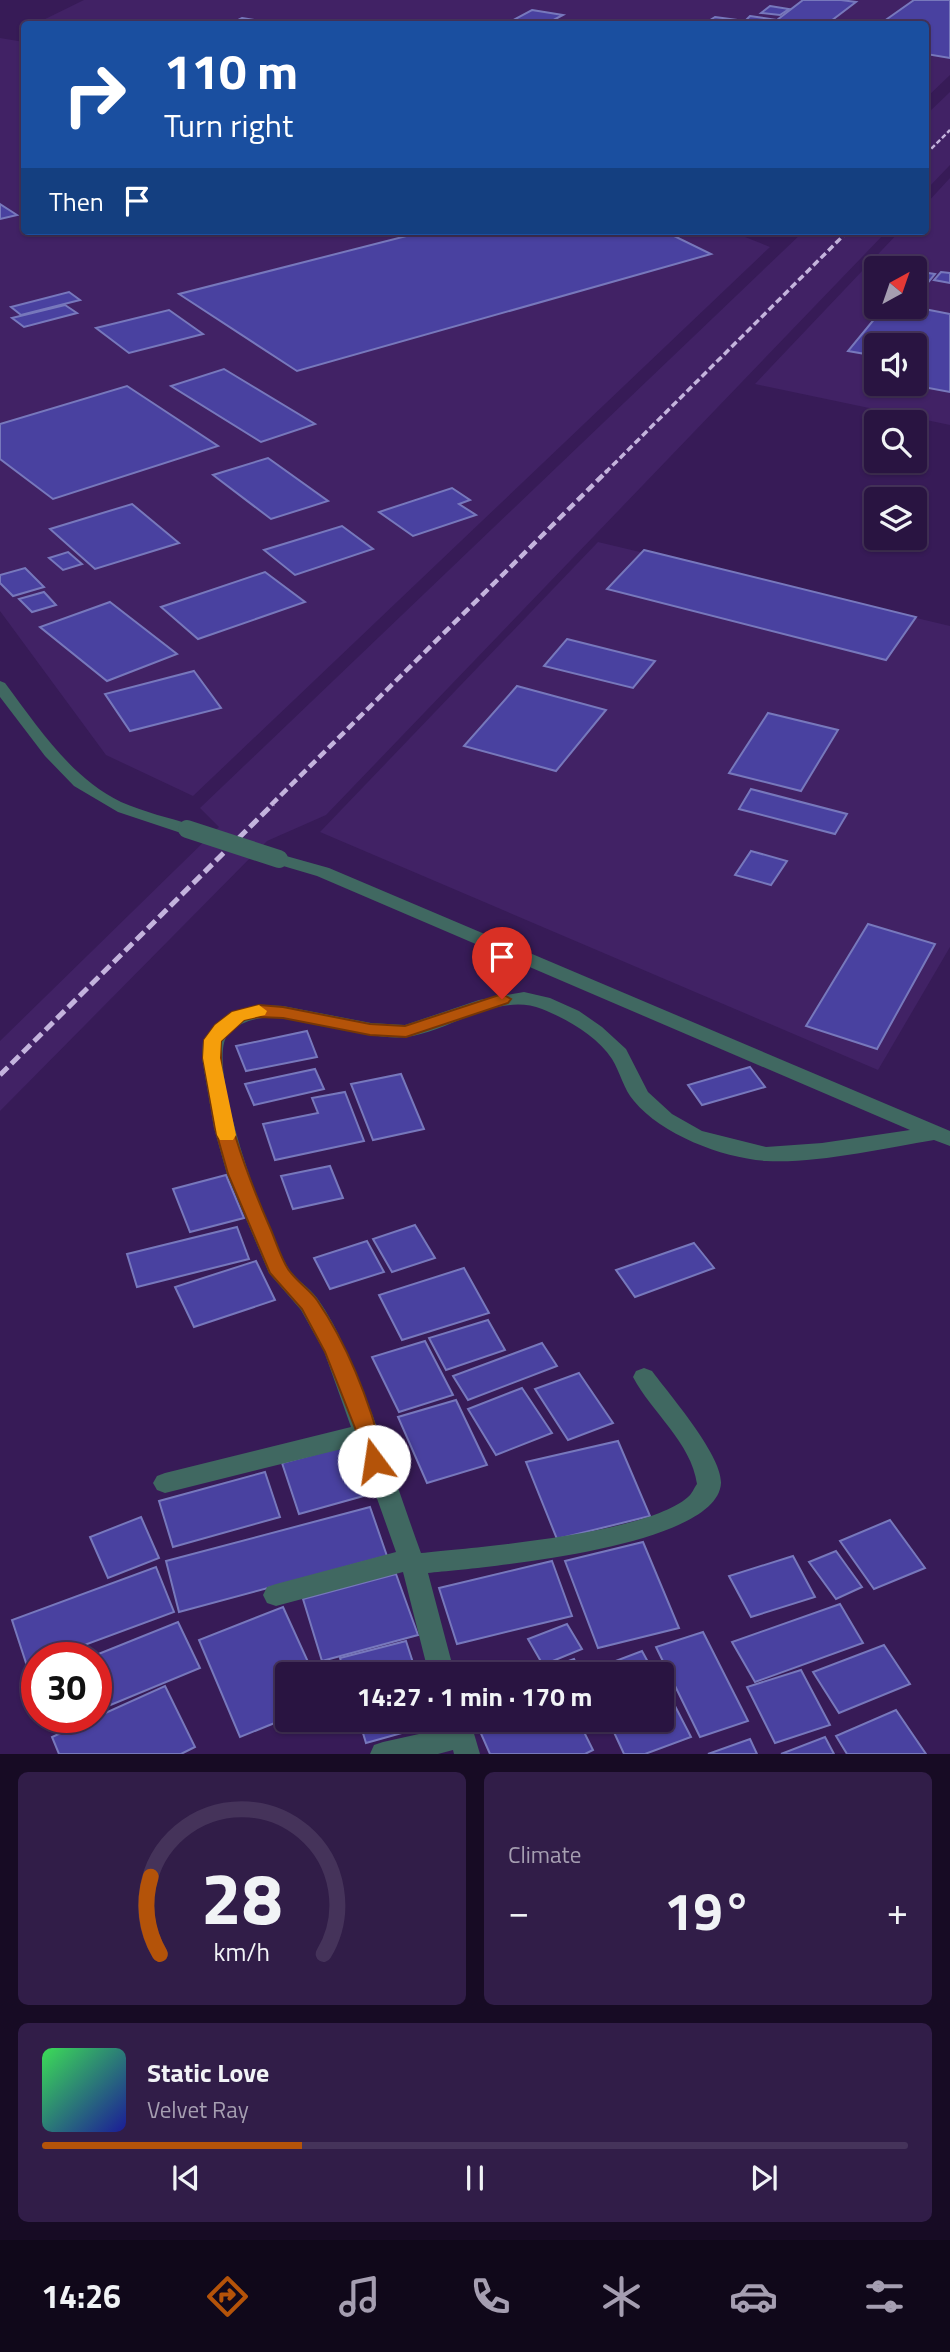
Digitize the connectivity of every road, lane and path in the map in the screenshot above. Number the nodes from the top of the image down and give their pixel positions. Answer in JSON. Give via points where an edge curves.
{"nodes":[{"id":1,"x":0,"y":686,"type":"edge"},
{"id":2,"x":942,"y":1136,"type":"edge"},
{"id":3,"x":644,"y":1377,"type":"dead end"},
{"id":4,"x":367,"y":1433,"type":"junction"},
{"id":5,"x":165,"y":1483,"type":"dead end"},
{"id":6,"x":412,"y":1561,"type":"junction"},
{"id":7,"x":276,"y":1595,"type":"dead end"},
{"id":8,"x":439,"y":1662,"type":"edge"},
{"id":9,"x":462,"y":1736,"type":"edge"},
{"id":10,"x":383,"y":1754,"type":"edge"}],
"edges":[{"from":1,"to":2,"type":"street","bridge":true,"via":[[61,766],[115,804],[323,872]]},
{"from":2,"to":4,"type":"street","via":[[766,1154],[695,1136],[664,1119],[640,1096],[619,1054],[595,1031],[572,1015],[524,998],[494,1002],[406,1031],[370,1029],[283,1012],[238,1016],[213,1040],[212,1058],[237,1174],[280,1273],[309,1304],[335,1351]]},
{"from":3,"to":6,"type":"street","via":[[707,1466],[709,1488],[689,1512],[631,1533],[538,1549]]},
{"from":4,"to":5,"type":"street"},
{"from":4,"to":6,"type":"street"},
{"from":6,"to":7,"type":"street"},
{"from":6,"to":8,"type":"street"},
{"from":9,"to":10,"type":"street"}]}
